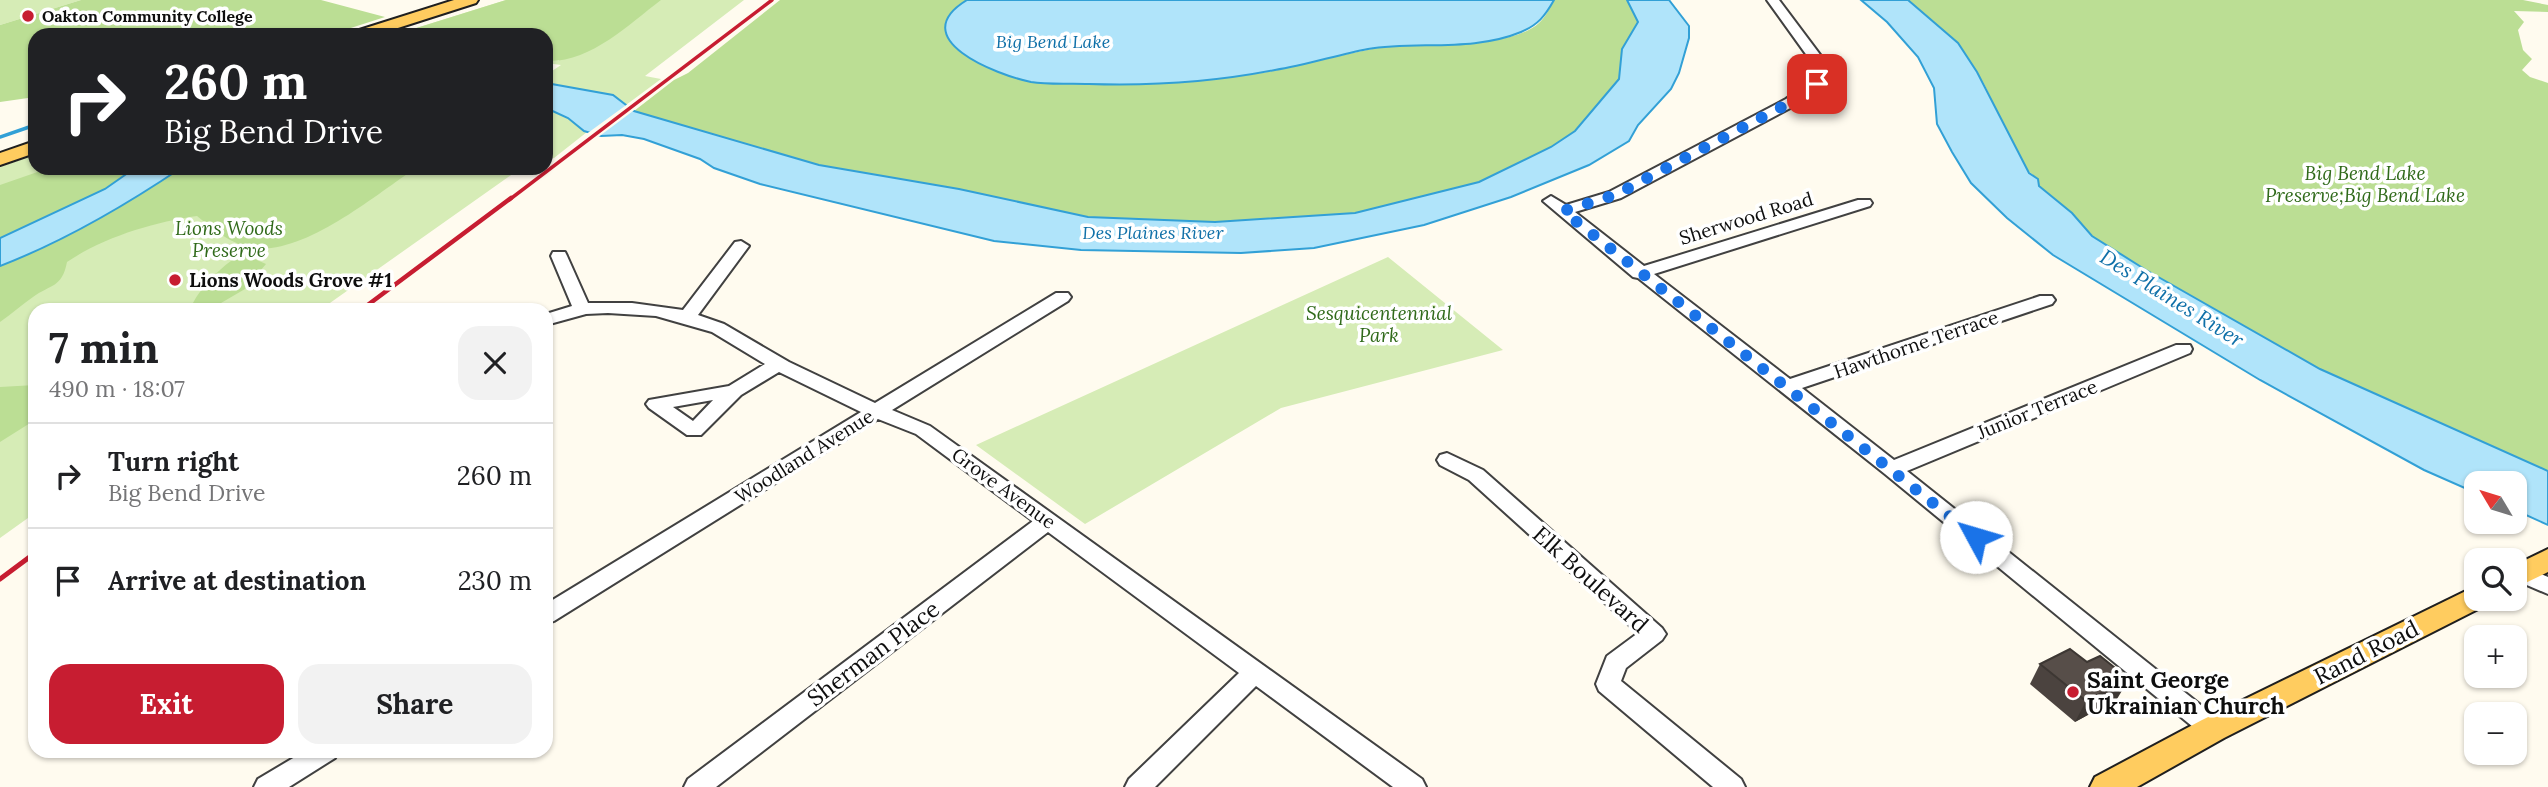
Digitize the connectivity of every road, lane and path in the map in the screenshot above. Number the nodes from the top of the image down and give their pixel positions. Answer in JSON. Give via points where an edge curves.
{"nodes":[{"id":1,"x":470,"y":0,"type":"edge"},
{"id":2,"x":1773,"y":0,"type":"edge"},
{"id":3,"x":381,"y":28,"type":"edge"},
{"id":4,"x":28,"y":140,"type":"edge"},
{"id":5,"x":0,"y":149,"type":"edge"},
{"id":6,"x":28,"y":149,"type":"edge"},
{"id":7,"x":0,"y":159,"type":"edge"},
{"id":8,"x":1864,"y":203,"type":"dead end"},
{"id":9,"x":741,"y":246,"type":"dead end"},
{"id":10,"x":559,"y":256,"type":"dead end"},
{"id":11,"x":1639,"y":273,"type":"junction"},
{"id":12,"x":1062,"y":297,"type":"dead end"},
{"id":13,"x":2046,"y":300,"type":"dead end"},
{"id":14,"x":582,"y":310,"type":"junction"},
{"id":15,"x":688,"y":316,"type":"junction"},
{"id":16,"x":553,"y":318,"type":"edge"},
{"id":17,"x":2183,"y":349,"type":"dead end"},
{"id":18,"x":778,"y":364,"type":"junction"},
{"id":19,"x":1787,"y":387,"type":"junction"},
{"id":20,"x":734,"y":391,"type":"dead end"},
{"id":21,"x":876,"y":412,"type":"junction"},
{"id":22,"x":1447,"y":460,"type":"dead end"},
{"id":23,"x":1892,"y":469,"type":"junction"},
{"id":24,"x":1049,"y":520,"type":"junction"},
{"id":25,"x":2548,"y":559,"type":"edge"},
{"id":26,"x":2527,"y":571,"type":"edge"},
{"id":27,"x":2527,"y":579,"type":"edge"},
{"id":28,"x":2548,"y":586,"type":"edge"},
{"id":29,"x":2464,"y":603,"type":"edge"},
{"id":30,"x":553,"y":611,"type":"edge"},
{"id":31,"x":1256,"y":671,"type":"junction"},
{"id":32,"x":2213,"y":729,"type":"junction"},
{"id":33,"x":315,"y":758,"type":"edge"},
{"id":34,"x":267,"y":787,"type":"edge"},
{"id":35,"x":697,"y":787,"type":"edge"},
{"id":36,"x":1138,"y":787,"type":"edge"},
{"id":37,"x":1413,"y":787,"type":"edge"},
{"id":38,"x":1732,"y":787,"type":"edge"},
{"id":39,"x":2107,"y":787,"type":"edge"}],
"edges":[{"from":1,"to":3,"type":"main road"},
{"from":2,"to":11,"type":"street","via":[[1821,64],[1817,84],[1615,195],[1557,206]]},
{"from":4,"to":5,"type":"main road"},
{"from":6,"to":7,"type":"main road"},
{"from":8,"to":11,"type":"street","name":"Sherwood Road"},
{"from":9,"to":15,"type":"street"},
{"from":10,"to":14,"type":"street"},
{"from":11,"to":19,"type":"street"},
{"from":12,"to":21,"type":"street","name":"Woodland Avenue"},
{"from":13,"to":19,"type":"street","name":"Hawthorne Terrace"},
{"from":14,"to":15,"type":"street","name":"Grove Avenue","via":[[647,309]]},
{"from":14,"to":16,"type":"street","name":"Grove Avenue"},
{"from":15,"to":18,"type":"street","name":"Grove Avenue","via":[[718,328]]},
{"from":17,"to":23,"type":"street","name":"Junior Terrace"},
{"from":18,"to":20,"type":"street"},
{"from":18,"to":21,"type":"street","name":"Grove Avenue"},
{"from":19,"to":23,"type":"street"},
{"from":21,"to":24,"type":"street","name":"Grove Avenue","via":[[923,430]]},
{"from":21,"to":30,"type":"street","name":"Woodland Avenue"},
{"from":22,"to":38,"type":"street","name":"Elk Boulevard","via":[[1476,475],[1654,634],[1616,663],[1608,684]]},
{"from":23,"to":32,"type":"street"},
{"from":24,"to":31,"type":"street","name":"Grove Avenue"},
{"from":24,"to":35,"type":"street","name":"Sherman Place"},
{"from":25,"to":26,"type":"main road"},
{"from":27,"to":28,"type":"street"},
{"from":29,"to":32,"type":"main road","name":"Rand Road"},
{"from":31,"to":36,"type":"street"},
{"from":31,"to":37,"type":"street","name":"Grove Avenue"},
{"from":32,"to":39,"type":"main road","name":"Rand Road"},
{"from":33,"to":34,"type":"street"}]}
